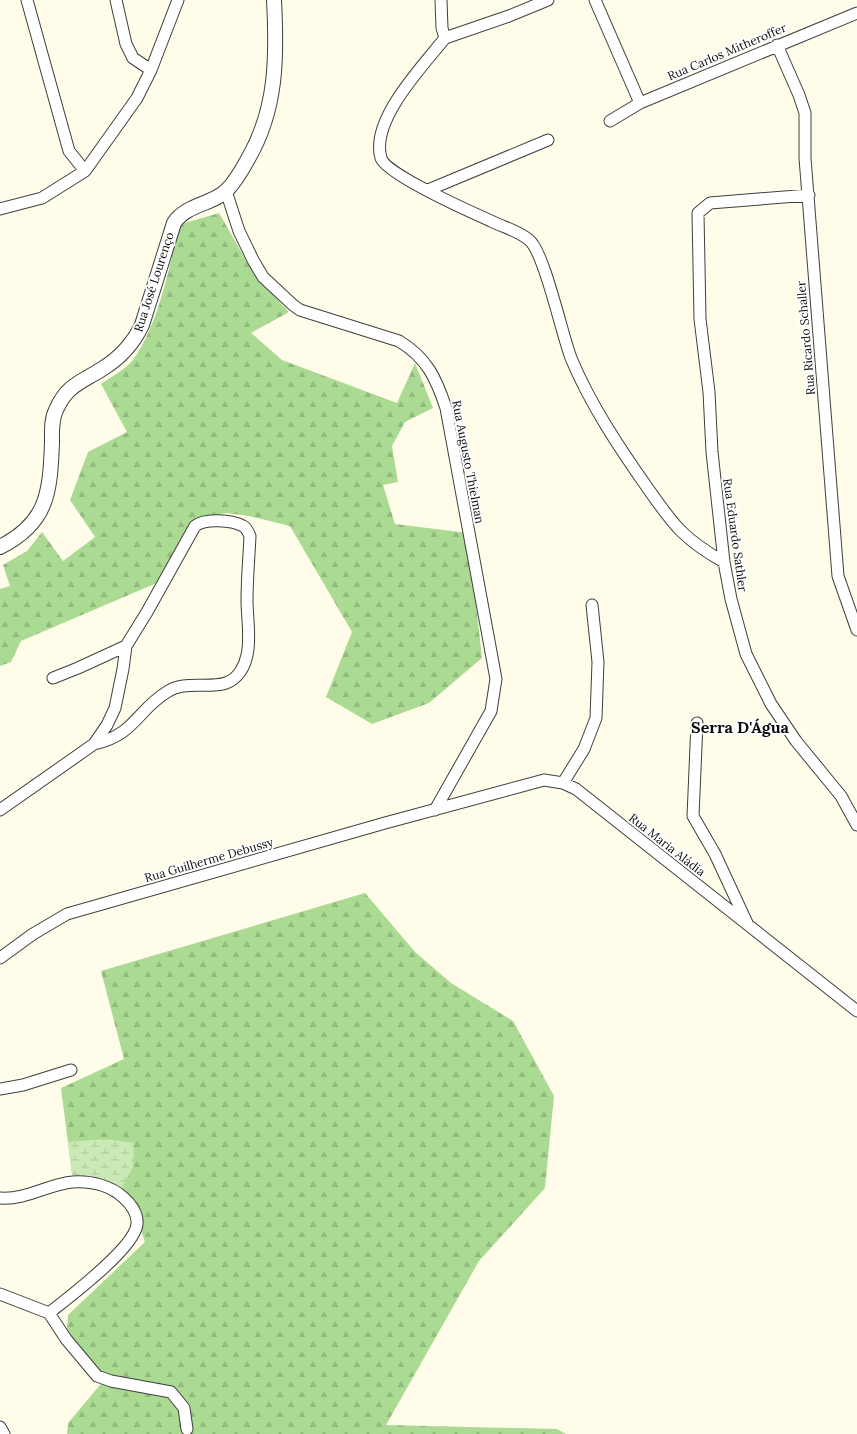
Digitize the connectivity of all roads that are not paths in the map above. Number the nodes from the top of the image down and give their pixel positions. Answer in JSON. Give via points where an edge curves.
{"nodes":[{"id":1,"x":27,"y":0,"type":"edge"},
{"id":2,"x":116,"y":0,"type":"edge"},
{"id":3,"x":178,"y":0,"type":"edge"},
{"id":4,"x":274,"y":0,"type":"edge"},
{"id":5,"x":441,"y":0,"type":"edge"},
{"id":6,"x":548,"y":0,"type":"edge"},
{"id":7,"x":595,"y":0,"type":"edge"},
{"id":8,"x":857,"y":13,"type":"edge"},
{"id":9,"x":445,"y":38,"type":"junction"},
{"id":10,"x":776,"y":45,"type":"junction"},
{"id":11,"x":151,"y":70,"type":"junction"},
{"id":12,"x":640,"y":103,"type":"junction"},
{"id":13,"x":610,"y":121,"type":"dead end"},
{"id":14,"x":548,"y":140,"type":"dead end"},
{"id":15,"x":85,"y":171,"type":"junction"},
{"id":16,"x":428,"y":190,"type":"junction"},
{"id":17,"x":226,"y":191,"type":"junction"},
{"id":18,"x":809,"y":195,"type":"junction"},
{"id":19,"x":0,"y":209,"type":"edge"},
{"id":20,"x":0,"y":547,"type":"edge"},
{"id":21,"x":724,"y":562,"type":"junction"},
{"id":22,"x":592,"y":605,"type":"dead end"},
{"id":23,"x":857,"y":630,"type":"edge"},
{"id":24,"x":126,"y":646,"type":"junction"},
{"id":25,"x":53,"y":678,"type":"dead end"},
{"id":26,"x":697,"y":723,"type":"dead end"},
{"id":27,"x":94,"y":744,"type":"junction"},
{"id":28,"x":563,"y":783,"type":"junction"},
{"id":29,"x":0,"y":810,"type":"edge"},
{"id":30,"x":435,"y":810,"type":"junction"},
{"id":31,"x":857,"y":825,"type":"edge"},
{"id":32,"x":748,"y":925,"type":"junction"},
{"id":33,"x":0,"y":958,"type":"edge"},
{"id":34,"x":857,"y":1011,"type":"edge"},
{"id":35,"x":71,"y":1070,"type":"dead end"},
{"id":36,"x":0,"y":1088,"type":"edge"},
{"id":37,"x":0,"y":1198,"type":"edge"},
{"id":38,"x":0,"y":1294,"type":"edge"},
{"id":39,"x":49,"y":1313,"type":"junction"},
{"id":40,"x":0,"y":1427,"type":"edge"},
{"id":41,"x":187,"y":1429,"type":"dead end"},
{"id":42,"x":4,"y":1434,"type":"edge"}],
"edges":[{"from":1,"to":15,"type":"street","via":[[69,151]]},
{"from":2,"to":11,"type":"street","via":[[126,44],[133,58]]},
{"from":3,"to":11,"type":"street"},
{"from":4,"to":17,"type":"street","name":"Rua José Lourenço","via":[[274,85],[268,109],[258,141],[238,177]]},
{"from":5,"to":9,"type":"street"},
{"from":6,"to":9,"type":"street"},
{"from":7,"to":12,"type":"street"},
{"from":8,"to":10,"type":"street","name":"Rua Carlos Mitheroffer"},
{"from":9,"to":16,"type":"street","via":[[386,118],[379,144],[381,160],[393,172]]},
{"from":10,"to":12,"type":"street","name":"Rua Carlos Mitheroffer"},
{"from":10,"to":18,"type":"street","name":"Rua Ricardo Schaller","via":[[805,113],[805,158]]},
{"from":11,"to":15,"type":"street","via":[[138,98]]},
{"from":12,"to":13,"type":"street","name":"Rua Carlos Mitheroffer"},
{"from":14,"to":16,"type":"street"},
{"from":15,"to":19,"type":"street","via":[[42,198]]},
{"from":16,"to":21,"type":"street","via":[[530,240],[539,256],[571,357],[614,437],[681,530],[704,551]]},
{"from":17,"to":20,"type":"street","name":"Rua José Lourenço","via":[[178,216],[135,339],[116,359],[74,385],[63,396],[53,420],[50,482],[46,501],[41,512],[26,530]]},
{"from":17,"to":30,"type":"street","name":"Rua Augusto Thielman","via":[[239,231],[263,277],[300,310],[399,341],[409,347],[437,381],[446,408],[496,679],[492,711]]},
{"from":18,"to":21,"type":"street","name":"Rua Eduardo Sathler","via":[[710,203],[698,213],[700,319]]},
{"from":18,"to":23,"type":"street","name":"Rua Ricardo Schaller","via":[[838,576]]},
{"from":21,"to":31,"type":"street","name":"Rua Eduardo Sathler","via":[[746,654],[771,704],[796,741],[841,796]]},
{"from":22,"to":28,"type":"street","via":[[598,662],[596,718],[584,749]]},
{"from":24,"to":25,"type":"street"},
{"from":24,"to":27,"type":"street","via":[[115,708],[108,725]]},
{"from":24,"to":27,"type":"street","via":[[195,526],[203,523],[232,522],[247,529],[250,536],[248,653],[243,668],[226,683],[185,686],[168,691],[133,725],[107,741]]},
{"from":26,"to":32,"type":"street","via":[[693,816]]},
{"from":27,"to":29,"type":"street"},
{"from":28,"to":30,"type":"street","name":"Rua Maria Aládia","via":[[544,780]]},
{"from":28,"to":32,"type":"street","name":"Rua Maria Aládia","via":[[576,789]]},
{"from":30,"to":33,"type":"street","name":"Rua Guilherme Debussy","via":[[67,914],[32,934]]},
{"from":32,"to":34,"type":"street","name":"Rua Maria Aládia"},
{"from":35,"to":36,"type":"street","via":[[23,1085]]},
{"from":37,"to":39,"type":"street","via":[[12,1199],[74,1182],[106,1186],[119,1193],[132,1205],[138,1223],[134,1235],[125,1247]]},
{"from":38,"to":39,"type":"street"},
{"from":39,"to":41,"type":"street","via":[[66,1339],[97,1376],[110,1381],[171,1392],[184,1408]]},
{"from":40,"to":42,"type":"street"}]}
